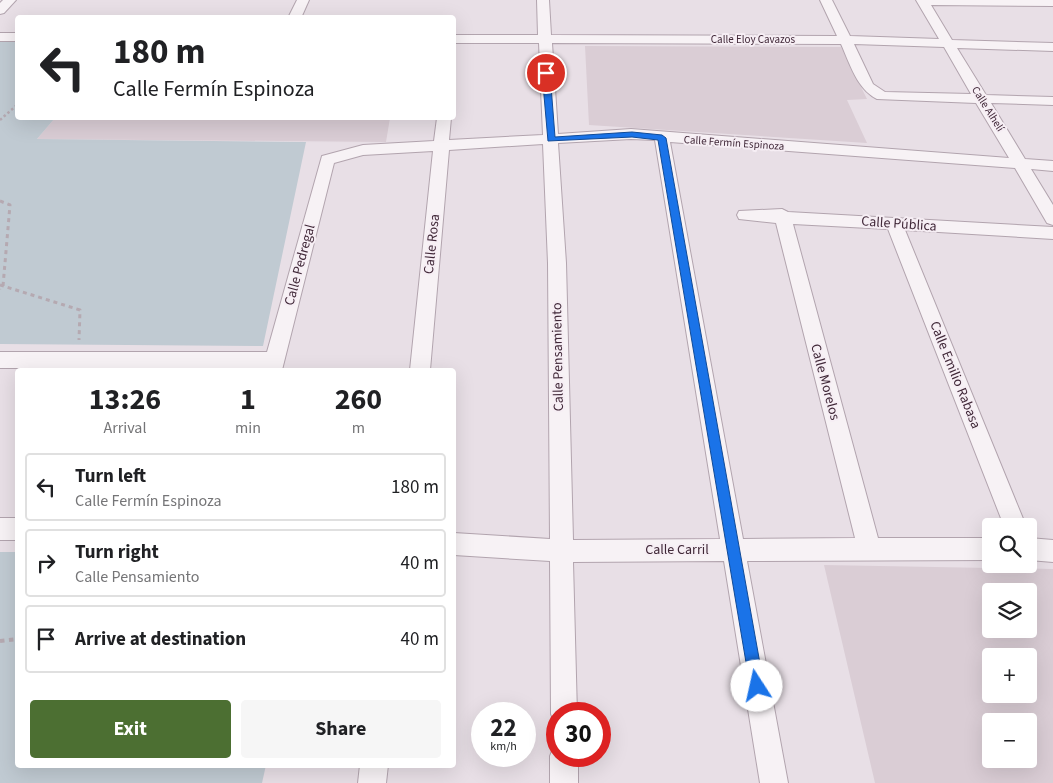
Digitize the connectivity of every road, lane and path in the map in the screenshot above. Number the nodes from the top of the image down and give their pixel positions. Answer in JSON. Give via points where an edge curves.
{"nodes":[{"id":1,"x":10,"y":0,"type":"edge"},
{"id":2,"x":303,"y":0,"type":"edge"},
{"id":3,"x":543,"y":0,"type":"edge"},
{"id":4,"x":826,"y":0,"type":"edge"},
{"id":5,"x":923,"y":0,"type":"edge"},
{"id":6,"x":1053,"y":2,"type":"edge"},
{"id":7,"x":0,"y":10,"type":"edge"},
{"id":8,"x":296,"y":15,"type":"edge"},
{"id":9,"x":15,"y":36,"type":"edge"},
{"id":10,"x":0,"y":37,"type":"edge"},
{"id":11,"x":456,"y":39,"type":"edge"},
{"id":12,"x":544,"y":40,"type":"junction"},
{"id":13,"x":845,"y":40,"type":"junction"},
{"id":14,"x":949,"y":44,"type":"junction"},
{"id":15,"x":1053,"y":47,"type":"edge"},
{"id":16,"x":980,"y":98,"type":"junction"},
{"id":17,"x":1053,"y":101,"type":"edge"},
{"id":18,"x":15,"y":107,"type":"edge"},
{"id":19,"x":0,"y":120,"type":"edge"},
{"id":20,"x":444,"y":120,"type":"edge"},
{"id":21,"x":662,"y":138,"type":"junction"},
{"id":22,"x":551,"y":140,"type":"junction"},
{"id":23,"x":442,"y":146,"type":"junction"},
{"id":24,"x":327,"y":160,"type":"joint"},
{"id":25,"x":1023,"y":165,"type":"junction"},
{"id":26,"x":1053,"y":166,"type":"edge"},
{"id":27,"x":0,"y":201,"type":"edge"},
{"id":28,"x":746,"y":215,"type":"dead end"},
{"id":29,"x":782,"y":215,"type":"junction"},
{"id":30,"x":1053,"y":218,"type":"edge"},
{"id":31,"x":894,"y":224,"type":"junction"},
{"id":32,"x":1053,"y":233,"type":"edge"},
{"id":33,"x":2,"y":285,"type":"edge"},
{"id":34,"x":0,"y":290,"type":"edge"},
{"id":35,"x":0,"y":360,"type":"edge"},
{"id":36,"x":79,"y":361,"type":"junction"},
{"id":37,"x":274,"y":365,"type":"edge"},
{"id":38,"x":420,"y":368,"type":"edge"},
{"id":39,"x":1012,"y":518,"type":"edge"},
{"id":40,"x":0,"y":529,"type":"edge"},
{"id":41,"x":15,"y":529,"type":"edge"},
{"id":42,"x":456,"y":544,"type":"edge"},
{"id":43,"x":869,"y":548,"type":"junction"},
{"id":44,"x":982,"y":549,"type":"edge"},
{"id":45,"x":733,"y":550,"type":"junction"},
{"id":46,"x":1037,"y":550,"type":"edge"},
{"id":47,"x":562,"y":551,"type":"junction"},
{"id":48,"x":1053,"y":551,"type":"edge"},
{"id":49,"x":15,"y":639,"type":"edge"},
{"id":50,"x":0,"y":641,"type":"edge"},
{"id":51,"x":564,"y":702,"type":"edge"},
{"id":52,"x":564,"y":767,"type":"edge"},
{"id":53,"x":374,"y":768,"type":"edge"},
{"id":54,"x":372,"y":783,"type":"edge"},
{"id":55,"x":564,"y":783,"type":"edge"},
{"id":56,"x":774,"y":783,"type":"edge"}],
"edges":[{"from":1,"to":7,"type":"street"},
{"from":2,"to":8,"type":"street"},
{"from":3,"to":12,"type":"street","name":"Calle Pensamiento"},
{"from":4,"to":13,"type":"street"},
{"from":5,"to":6,"type":"street"},
{"from":5,"to":14,"type":"street","name":"Calle Alhelí"},
{"from":9,"to":10,"type":"street"},
{"from":11,"to":12,"type":"street","name":"Calle Eloy Cavazos"},
{"from":12,"to":13,"type":"street","name":"Calle Eloy Cavazos"},
{"from":12,"to":22,"type":"street","name":"Calle Pensamiento"},
{"from":13,"to":14,"type":"street","name":"Calle Eloy Cavazos"},
{"from":13,"to":16,"type":"street","via":[[867,85],[882,96]]},
{"from":14,"to":15,"type":"street","name":"Calle Eloy Cavazos"},
{"from":14,"to":16,"type":"street","name":"Calle Alhelí"},
{"from":16,"to":17,"type":"street"},
{"from":16,"to":25,"type":"street","name":"Calle Alhelí"},
{"from":18,"to":19,"type":"path"},
{"from":20,"to":23,"type":"street","name":"Calle Rosa"},
{"from":21,"to":22,"type":"street","name":"Calle Fermín Espinoza","via":[[632,134]]},
{"from":21,"to":25,"type":"street","name":"Calle Fermín Espinoza"},
{"from":21,"to":45,"type":"street"},
{"from":22,"to":23,"type":"street","name":"Calle Fermín Espinoza"},
{"from":22,"to":47,"type":"street","name":"Calle Pensamiento","via":[[557,264]]},
{"from":23,"to":24,"type":"street","name":"Calle Fermín Espinoza","via":[[363,150]]},
{"from":23,"to":38,"type":"street","name":"Calle Rosa"},
{"from":24,"to":37,"type":"street","name":"Calle Pedregal"},
{"from":25,"to":26,"type":"street","name":"Calle Fermín Espinoza"},
{"from":25,"to":30,"type":"street","name":"Calle Alhelí"},
{"from":27,"to":33,"type":"path","via":[[10,205]]},
{"from":28,"to":29,"type":"street","name":"Calle Pública"},
{"from":29,"to":31,"type":"street","name":"Calle Pública"},
{"from":29,"to":43,"type":"street","name":"Calle Morelos"},
{"from":31,"to":32,"type":"street","name":"Calle Pública"},
{"from":31,"to":39,"type":"street","name":"Calle Emilio Rabasa"},
{"from":33,"to":34,"type":"path"},
{"from":33,"to":36,"type":"path","via":[[80,310]]},
{"from":35,"to":36,"type":"street"},
{"from":36,"to":37,"type":"street"},
{"from":40,"to":41,"type":"street"},
{"from":42,"to":47,"type":"street","name":"Calle Carril"},
{"from":43,"to":44,"type":"street","name":"Calle Carril"},
{"from":43,"to":45,"type":"street","name":"Calle Carril"},
{"from":45,"to":47,"type":"street","name":"Calle Carril"},
{"from":45,"to":56,"type":"street"},
{"from":46,"to":48,"type":"street"},
{"from":47,"to":51,"type":"street","name":"Calle Pensamiento"},
{"from":49,"to":50,"type":"path"},
{"from":52,"to":55,"type":"street"},
{"from":53,"to":54,"type":"street"}]}
